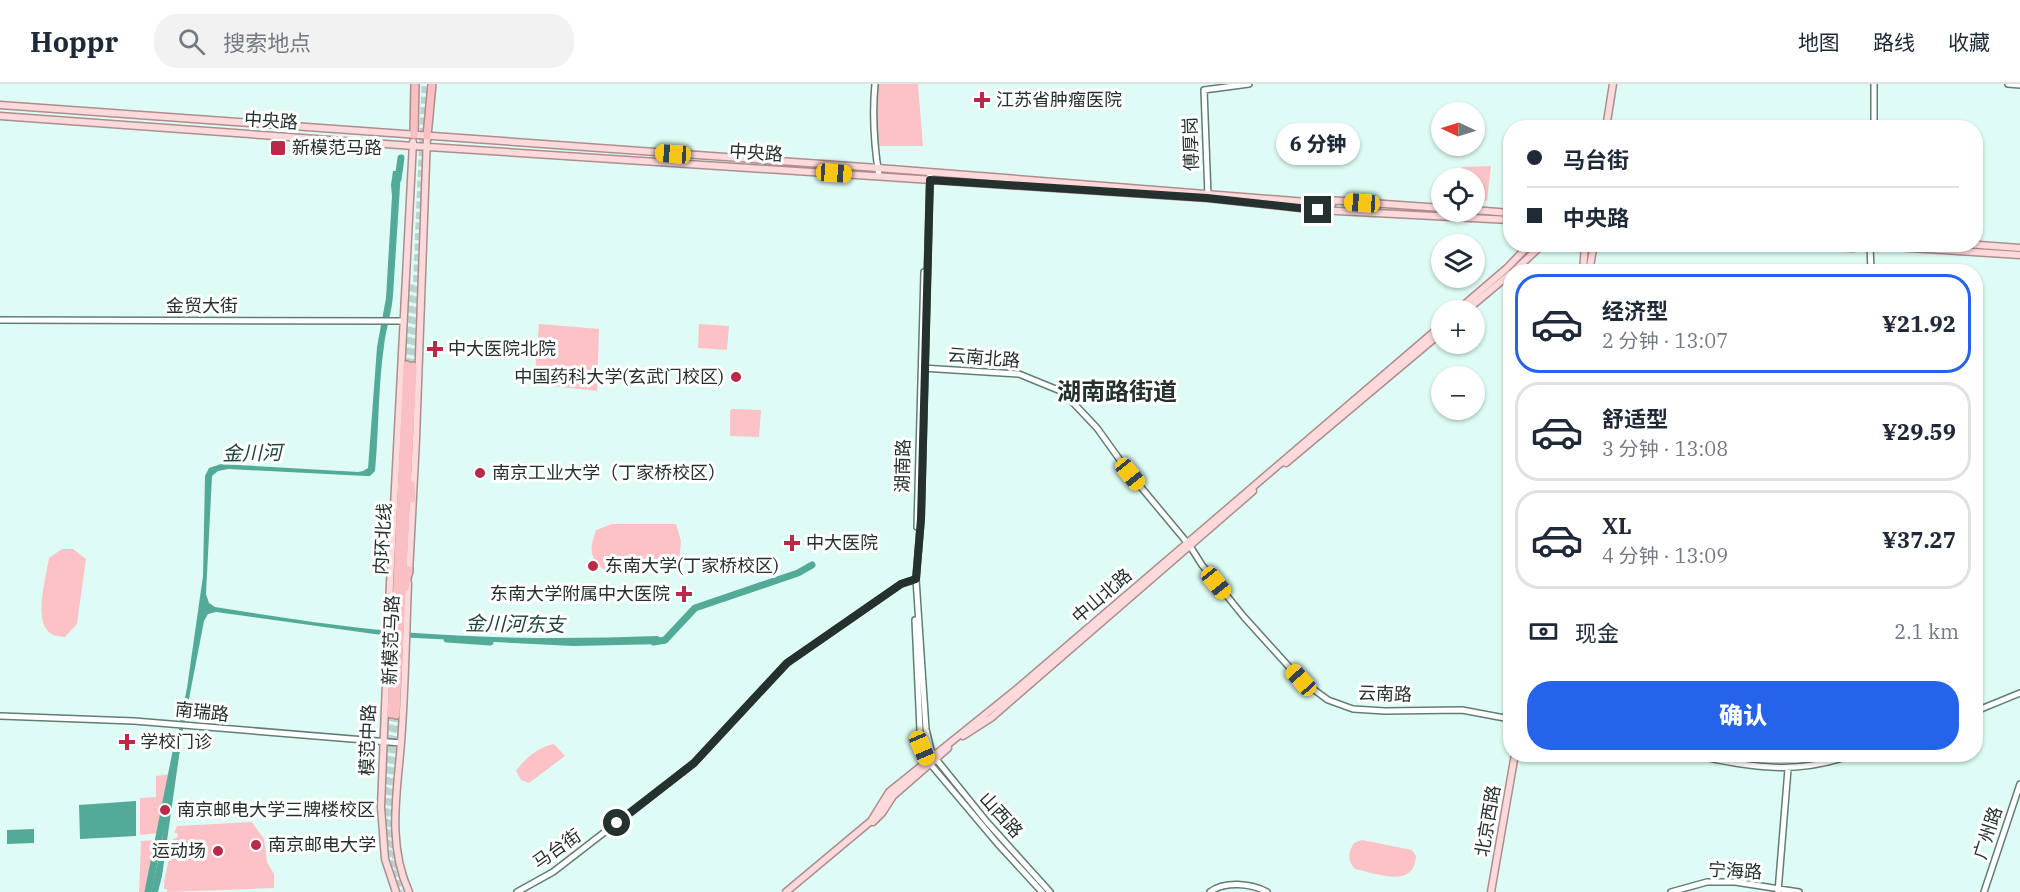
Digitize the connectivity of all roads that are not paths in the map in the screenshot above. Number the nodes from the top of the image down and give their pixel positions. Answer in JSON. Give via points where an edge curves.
{"nodes":[{"id":1,"x":415,"y":84,"type":"edge"},
{"id":2,"x":432,"y":84,"type":"edge"},
{"id":3,"x":875,"y":84,"type":"edge"},
{"id":4,"x":1249,"y":84,"type":"edge"},
{"id":5,"x":1613,"y":84,"type":"edge"},
{"id":6,"x":1874,"y":84,"type":"edge"},
{"id":7,"x":2008,"y":84,"type":"edge"},
{"id":8,"x":2020,"y":85,"type":"edge"},
{"id":9,"x":0,"y":105,"type":"edge"},
{"id":10,"x":0,"y":116,"type":"edge"},
{"id":11,"x":414,"y":117,"type":"junction"},
{"id":12,"x":430,"y":117,"type":"junction"},
{"id":13,"x":1607,"y":120,"type":"edge"},
{"id":14,"x":1874,"y":120,"type":"edge"},
{"id":15,"x":414,"y":135,"type":"junction"},
{"id":16,"x":427,"y":136,"type":"junction"},
{"id":17,"x":413,"y":146,"type":"junction"},
{"id":18,"x":427,"y":146,"type":"junction"},
{"id":19,"x":426,"y":168,"type":"junction"},
{"id":20,"x":878,"y":168,"type":"junction"},
{"id":21,"x":412,"y":172,"type":"junction"},
{"id":22,"x":929,"y":172,"type":"junction"},
{"id":23,"x":879,"y":177,"type":"junction"},
{"id":24,"x":928,"y":180,"type":"junction"},
{"id":25,"x":1208,"y":195,"type":"junction"},
{"id":26,"x":1278,"y":199,"type":"junction"},
{"id":27,"x":1431,"y":207,"type":"edge"},
{"id":28,"x":1485,"y":211,"type":"edge"},
{"id":29,"x":1503,"y":212,"type":"edge"},
{"id":30,"x":1503,"y":220,"type":"edge"},
{"id":31,"x":1983,"y":245,"type":"edge"},
{"id":32,"x":2020,"y":248,"type":"edge"},
{"id":33,"x":1522,"y":252,"type":"edge"},
{"id":34,"x":1534,"y":252,"type":"edge"},
{"id":35,"x":1983,"y":252,"type":"edge"},
{"id":36,"x":2020,"y":255,"type":"edge"},
{"id":37,"x":1511,"y":264,"type":"edge"},
{"id":38,"x":1522,"y":264,"type":"edge"},
{"id":39,"x":1503,"y":271,"type":"edge"},
{"id":40,"x":1503,"y":280,"type":"edge"},
{"id":41,"x":1470,"y":300,"type":"edge"},
{"id":42,"x":1479,"y":300,"type":"edge"},
{"id":43,"x":0,"y":320,"type":"edge"},
{"id":44,"x":404,"y":321,"type":"junction"},
{"id":45,"x":1431,"y":334,"type":"edge"},
{"id":46,"x":1431,"y":341,"type":"edge"},
{"id":47,"x":410,"y":366,"type":"tunnel mouth"},
{"id":48,"x":923,"y":368,"type":"junction"},
{"id":49,"x":405,"y":464,"type":"junction"},
{"id":50,"x":412,"y":499,"type":"junction"},
{"id":51,"x":395,"y":507,"type":"junction"},
{"id":52,"x":1188,"y":544,"type":"junction"},
{"id":53,"x":392,"y":568,"type":"junction"},
{"id":54,"x":409,"y":570,"type":"joint"},
{"id":55,"x":915,"y":580,"type":"junction"},
{"id":56,"x":395,"y":605,"type":"junction"},
{"id":57,"x":398,"y":619,"type":"junction"},
{"id":58,"x":390,"y":644,"type":"junction"},
{"id":59,"x":402,"y":648,"type":"junction"},
{"id":60,"x":2020,"y":693,"type":"edge"},
{"id":61,"x":385,"y":696,"type":"joint"},
{"id":62,"x":1983,"y":708,"type":"edge"},
{"id":63,"x":0,"y":716,"type":"edge"},
{"id":64,"x":1503,"y":718,"type":"edge"},
{"id":65,"x":384,"y":742,"type":"junction"},
{"id":66,"x":401,"y":743,"type":"junction"},
{"id":67,"x":932,"y":759,"type":"junction"},
{"id":68,"x":1514,"y":762,"type":"edge"},
{"id":69,"x":1730,"y":762,"type":"edge"},
{"id":70,"x":1831,"y":762,"type":"edge"},
{"id":71,"x":1788,"y":769,"type":"junction"},
{"id":72,"x":2020,"y":784,"type":"edge"},
{"id":73,"x":1778,"y":891,"type":"edge"},
{"id":74,"x":396,"y":892,"type":"edge"},
{"id":75,"x":409,"y":892,"type":"edge"},
{"id":76,"x":517,"y":892,"type":"edge"},
{"id":77,"x":788,"y":892,"type":"edge"},
{"id":78,"x":1042,"y":892,"type":"edge"},
{"id":79,"x":1050,"y":892,"type":"edge"},
{"id":80,"x":1210,"y":892,"type":"edge"},
{"id":81,"x":1267,"y":892,"type":"edge"},
{"id":82,"x":1491,"y":892,"type":"edge"},
{"id":83,"x":1671,"y":892,"type":"edge"},
{"id":84,"x":1799,"y":892,"type":"edge"},
{"id":85,"x":1984,"y":892,"type":"edge"}],
"edges":[{"from":1,"to":11,"type":"highway"},
{"from":2,"to":12,"type":"highway"},
{"from":3,"to":20,"type":"street","via":[[872,107]]},
{"from":4,"to":25,"type":"street","name":"傅厚岗","via":[[1204,90]]},
{"from":5,"to":13,"type":"main road"},
{"from":6,"to":14,"type":"street"},
{"from":7,"to":8,"type":"street"},
{"from":9,"to":15,"type":"main road","name":"中央路"},
{"from":10,"to":17,"type":"main road","name":"中央路"},
{"from":11,"to":12,"type":"highway"},
{"from":11,"to":15,"type":"highway"},
{"from":12,"to":16,"type":"highway"},
{"from":15,"to":16,"type":"main road","name":"中央路"},
{"from":15,"to":17,"type":"main road","name":"新模范马路"},
{"from":16,"to":18,"type":"main road","name":"新模范马路"},
{"from":16,"to":20,"type":"main road","name":"中央路"},
{"from":17,"to":18,"type":"main road","name":"中央路"},
{"from":17,"to":21,"type":"main road","name":"新模范马路"},
{"from":18,"to":19,"type":"main road","name":"新模范马路"},
{"from":18,"to":23,"type":"main road","name":"中央路"},
{"from":19,"to":21,"type":"main road","via":[[416,167]]},
{"from":19,"to":50,"type":"main road","name":"新模范马路"},
{"from":20,"to":22,"type":"main road","name":"中央路"},
{"from":20,"to":23,"type":"street"},
{"from":21,"to":44,"type":"main road","name":"新模范马路"},
{"from":22,"to":24,"type":"street","name":"湖南路"},
{"from":22,"to":25,"type":"main road","name":"中央路"},
{"from":23,"to":24,"type":"main road","name":"中央路"},
{"from":24,"to":25,"type":"main road","name":"中央路"},
{"from":24,"to":48,"type":"street","name":"湖南路"},
{"from":25,"to":26,"type":"main road","name":"中央路"},
{"from":25,"to":26,"type":"main road","name":"中央路","via":[[1332,205]]},
{"from":25,"to":30,"type":"main road","name":"中央路","via":[[1318,210]]},
{"from":26,"to":27,"type":"main road","name":"中央路"},
{"from":28,"to":29,"type":"main road"},
{"from":31,"to":32,"type":"main road"},
{"from":33,"to":37,"type":"main road"},
{"from":34,"to":38,"type":"main road"},
{"from":35,"to":36,"type":"main road"},
{"from":39,"to":41,"type":"main road"},
{"from":40,"to":42,"type":"main road"},
{"from":43,"to":44,"type":"street","name":"金贸大街"},
{"from":44,"to":51,"type":"main road","name":"新模范马路"},
{"from":45,"to":52,"type":"main road","name":"中山北路"},
{"from":46,"to":52,"type":"main road"},
{"from":47,"to":49,"type":"highway","name":"内环北线"},
{"from":48,"to":52,"type":"street","name":"云南北路","via":[[1019,374],[1063,392],[1097,428]]},
{"from":48,"to":55,"type":"street","name":"湖南路","via":[[921,519]]},
{"from":49,"to":50,"type":"highway"},
{"from":49,"to":51,"type":"highway"},
{"from":49,"to":56,"type":"highway","name":"内环北线"},
{"from":49,"to":57,"type":"highway","name":"内环北线"},
{"from":50,"to":54,"type":"main road","name":"新模范马路"},
{"from":51,"to":53,"type":"main road","name":"新模范马路"},
{"from":52,"to":64,"type":"street","name":"云南路","via":[[1264,641],[1301,680],[1328,700],[1353,709],[1462,710]]},
{"from":52,"to":67,"type":"main road","name":"中山北路"},
{"from":53,"to":56,"type":"highway"},
{"from":53,"to":57,"type":"main road","name":"新模范马路"},
{"from":54,"to":57,"type":"highway"},
{"from":55,"to":67,"type":"street","name":"湖南路","via":[[926,729]]},
{"from":55,"to":76,"type":"street","name":"马台街","via":[[891,590],[787,663],[694,763],[553,872]]},
{"from":56,"to":57,"type":"highway","name":"内环北线"},
{"from":57,"to":58,"type":"highway","name":"内环北线"},
{"from":57,"to":59,"type":"highway","name":"内环北线"},
{"from":58,"to":59,"type":"highway","name":"内环北线","via":[[394,715]]},
{"from":58,"to":61,"type":"main road","name":"新模范马路"},
{"from":59,"to":66,"type":"main road","name":"新模范马路"},
{"from":60,"to":62,"type":"street"},
{"from":61,"to":65,"type":"main road","name":"模范中路"},
{"from":63,"to":65,"type":"street","name":"南瑞路","via":[[172,723]]},
{"from":65,"to":66,"type":"street","name":"南瑞路"},
{"from":65,"to":74,"type":"main road","name":"模范中路","via":[[381,807],[385,859]]},
{"from":66,"to":75,"type":"main road","name":"新模范马路","via":[[394,806],[398,855]]},
{"from":67,"to":77,"type":"main road","name":"中山北路","via":[[889,792],[871,820]]},
{"from":67,"to":78,"type":"street","name":"山西路","via":[[997,843]]},
{"from":67,"to":79,"type":"street","name":"山西路"},
{"from":68,"to":82,"type":"main road","name":"北京西路"},
{"from":69,"to":71,"type":"street"},
{"from":70,"to":71,"type":"street"},
{"from":71,"to":73,"type":"street"},
{"from":72,"to":85,"type":"street","name":"广州路"},
{"from":73,"to":83,"type":"street","name":"宁海路","via":[[1735,882],[1707,882]]},
{"from":73,"to":84,"type":"street","name":"宁海路"},
{"from":80,"to":81,"type":"street","via":[[1217,886],[1247,885]]}]}
